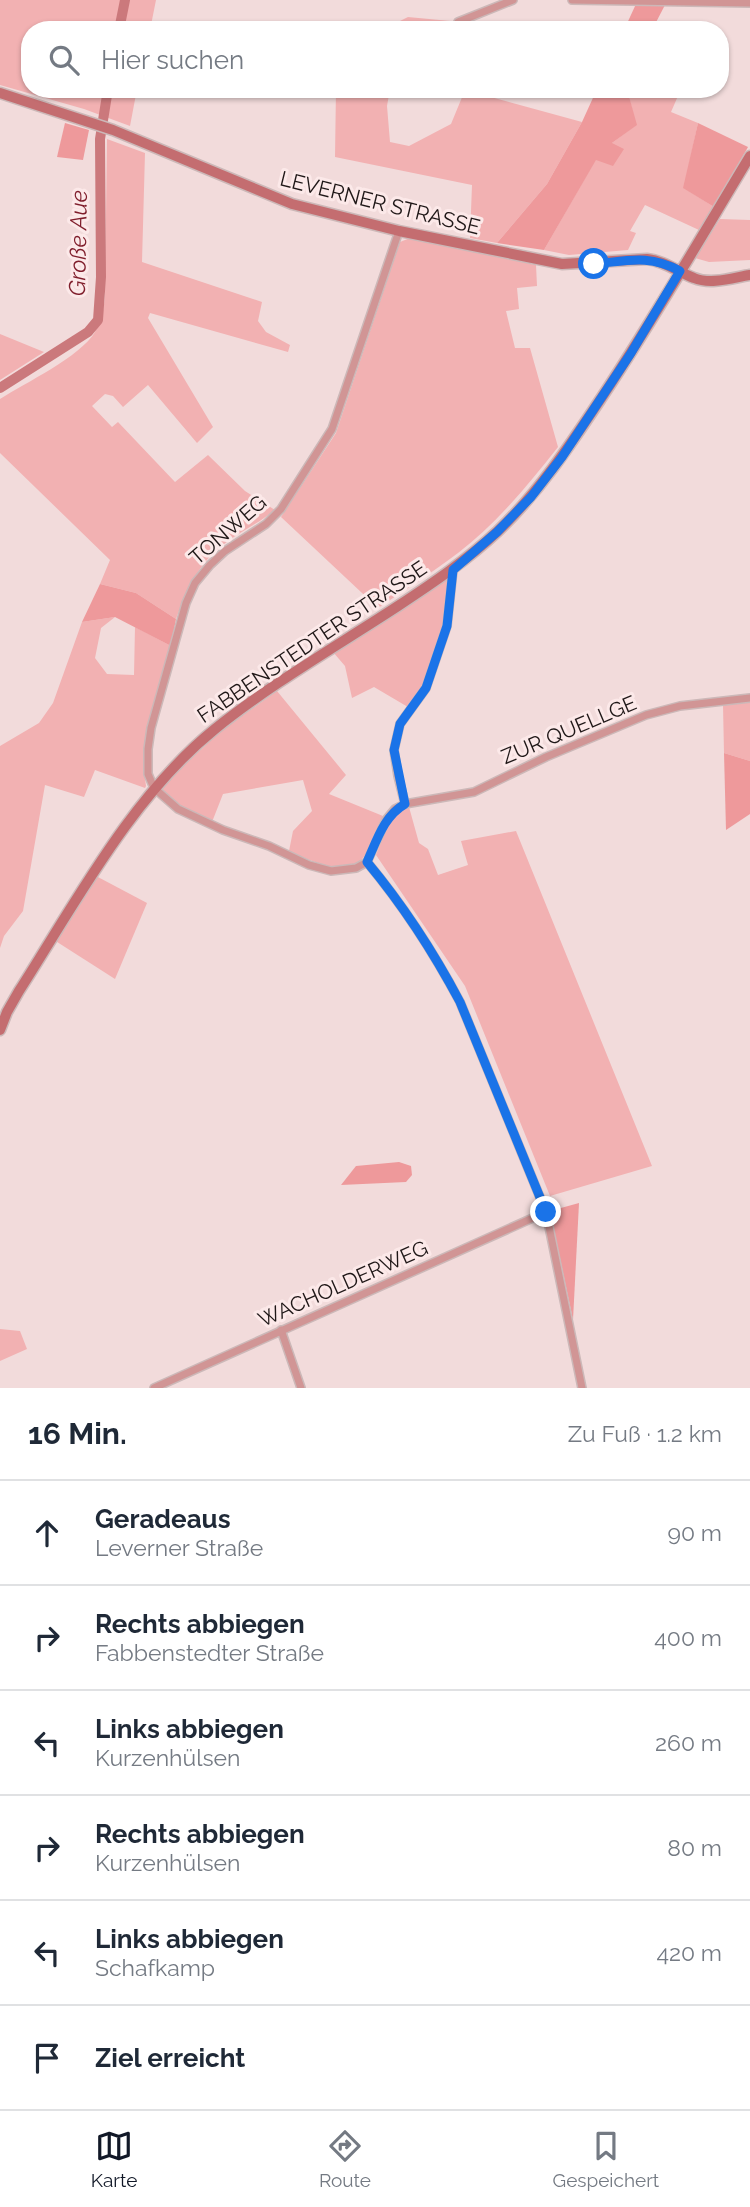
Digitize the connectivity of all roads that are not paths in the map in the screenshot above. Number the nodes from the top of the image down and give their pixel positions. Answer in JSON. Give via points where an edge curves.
{"nodes":[{"id":1,"x":513,"y":0,"type":"edge"},
{"id":2,"x":572,"y":0,"type":"edge"},
{"id":3,"x":648,"y":1,"type":"edge"},
{"id":4,"x":750,"y":3,"type":"edge"},
{"id":5,"x":460,"y":21,"type":"edge"},
{"id":6,"x":0,"y":93,"type":"edge"},
{"id":7,"x":750,"y":156,"type":"edge"},
{"id":8,"x":399,"y":231,"type":"junction"},
{"id":9,"x":680,"y":271,"type":"junction"},
{"id":10,"x":750,"y":275,"type":"edge"},
{"id":11,"x":453,"y":570,"type":"junction"},
{"id":12,"x":750,"y":698,"type":"edge"},
{"id":13,"x":154,"y":788,"type":"junction"},
{"id":14,"x":405,"y":804,"type":"junction"},
{"id":15,"x":367,"y":862,"type":"junction"},
{"id":16,"x":0,"y":1030,"type":"edge"},
{"id":17,"x":546,"y":1212,"type":"junction"},
{"id":18,"x":281,"y":1330,"type":"junction"},
{"id":19,"x":160,"y":1387,"type":"edge"},
{"id":20,"x":301,"y":1388,"type":"edge"},
{"id":21,"x":582,"y":1388,"type":"edge"}],
"edges":[{"from":1,"to":5,"type":"street"},
{"from":2,"to":3,"type":"street"},
{"from":3,"to":4,"type":"street"},
{"from":6,"to":8,"type":"street","name":"LEVERNER STRASSE","via":[[92,122],[292,204]]},
{"from":7,"to":9,"type":"street","name":"FABBENSTEDTER STRASSE"},
{"from":8,"to":9,"type":"street","name":"LEVERNER STRASSE","via":[[562,264],[647,259]]},
{"from":8,"to":13,"type":"street","name":"TONWEG","via":[[332,429],[281,509],[210,565],[186,603],[150,727],[148,774]]},
{"from":9,"to":10,"type":"street","name":"LEVERNER STRASSE","via":[[708,281]]},
{"from":9,"to":11,"type":"street","name":"FABBENSTEDTER STRASSE","via":[[562,457],[531,497]]},
{"from":11,"to":13,"type":"street","name":"FABBENSTEDTER STRASSE","via":[[252,701],[213,730]]},
{"from":11,"to":14,"type":"street","via":[[447,626],[426,688],[400,724],[394,750]]},
{"from":12,"to":14,"type":"street","name":"ZUR QUELLGE","via":[[646,715],[474,792]]},
{"from":13,"to":15,"type":"street","via":[[178,809],[309,865],[331,871]]},
{"from":13,"to":16,"type":"street","name":"FABBENSTEDTER STRASSE","via":[[27,979]]},
{"from":14,"to":15,"type":"street","via":[[386,820]]},
{"from":15,"to":17,"type":"street","via":[[460,1002]]},
{"from":17,"to":18,"type":"street","name":"WACHOLDERWEG"},
{"from":17,"to":21,"type":"street"},
{"from":18,"to":19,"type":"street","name":"WACHOLDERWEG"},
{"from":18,"to":20,"type":"street"}]}
